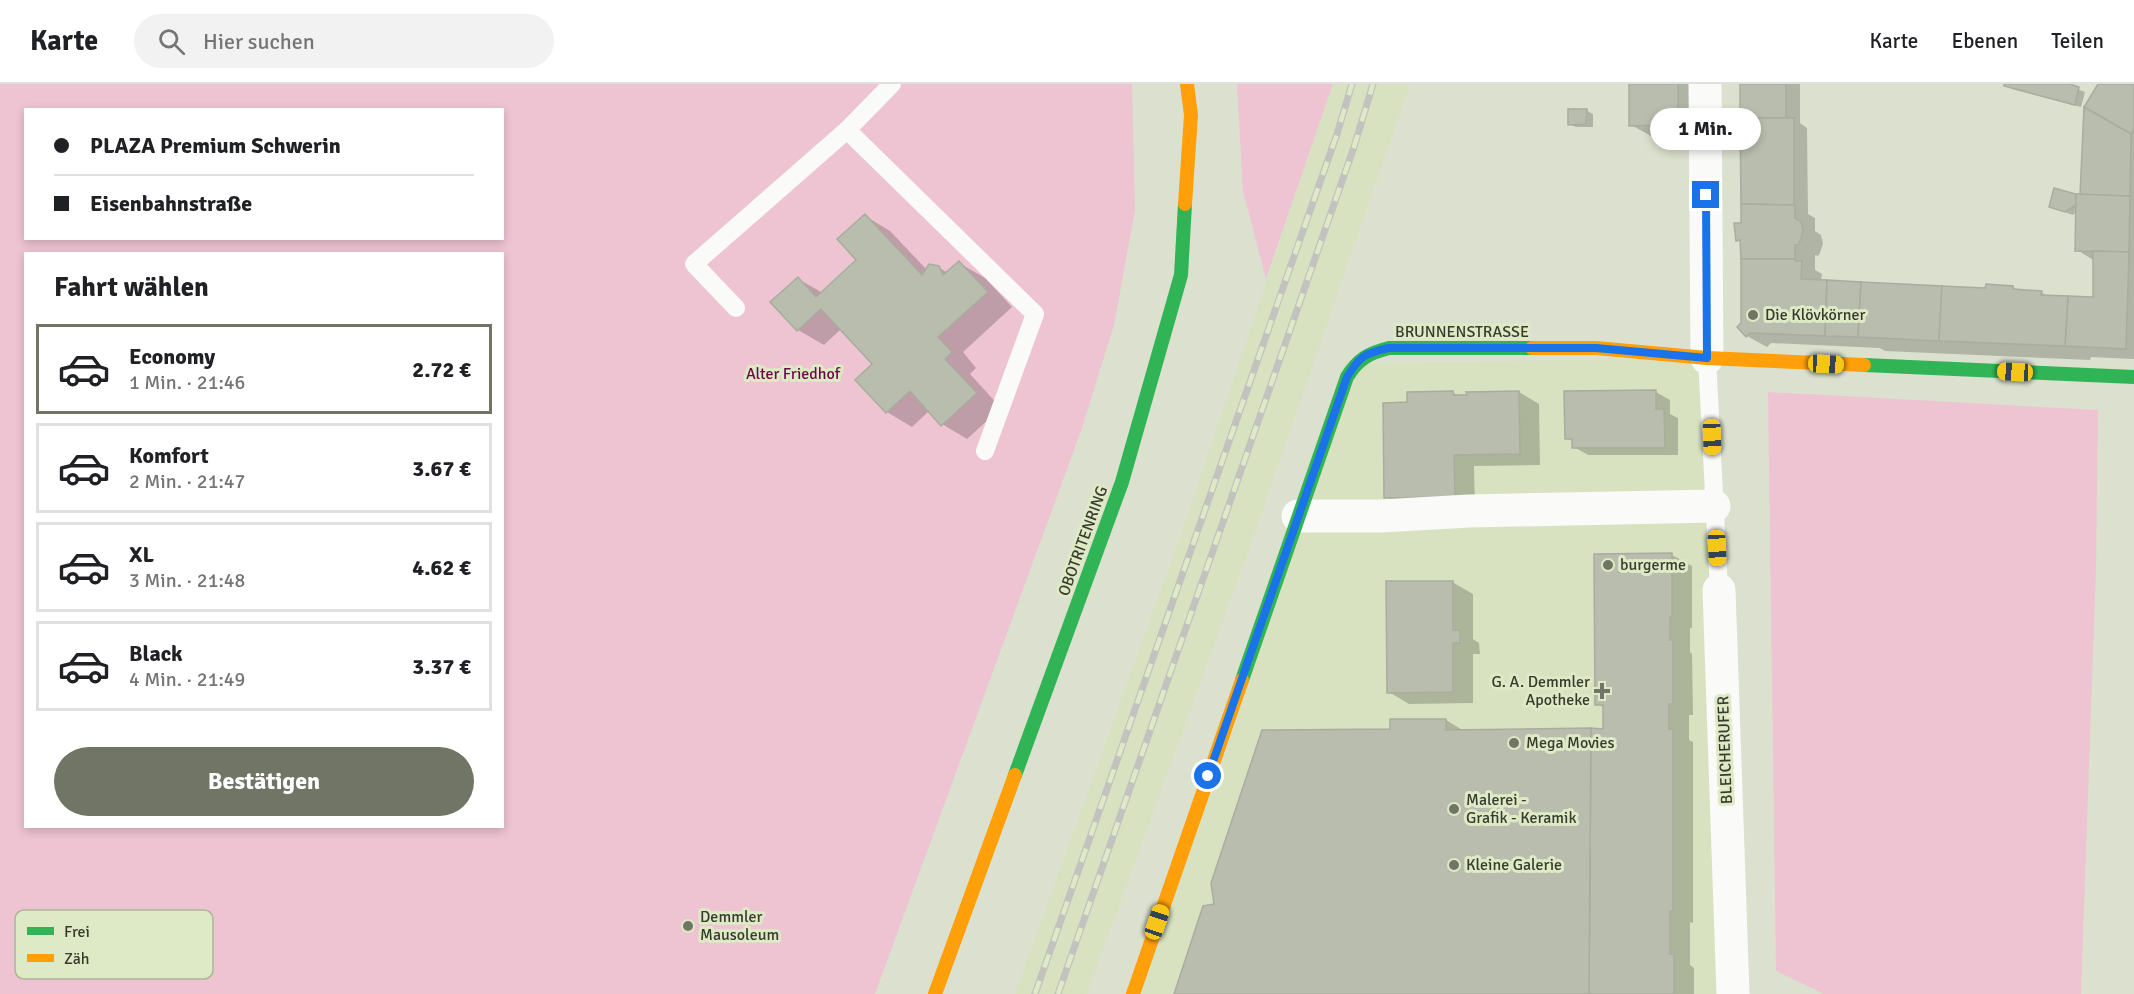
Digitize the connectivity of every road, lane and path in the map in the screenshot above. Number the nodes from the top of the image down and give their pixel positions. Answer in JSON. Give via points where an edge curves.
{"nodes":[{"id":1,"x":892,"y":84,"type":"edge"},
{"id":2,"x":1187,"y":84,"type":"edge"},
{"id":3,"x":1705,"y":84,"type":"edge"},
{"id":4,"x":847,"y":130,"type":"junction"},
{"id":5,"x":736,"y":308,"type":"dead end"},
{"id":6,"x":1707,"y":358,"type":"junction"},
{"id":7,"x":2134,"y":378,"type":"edge"},
{"id":8,"x":985,"y":451,"type":"dead end"},
{"id":9,"x":1714,"y":506,"type":"junction"},
{"id":10,"x":1298,"y":516,"type":"junction"},
{"id":11,"x":1719,"y":590,"type":"joint"},
{"id":12,"x":935,"y":994,"type":"edge"},
{"id":13,"x":1133,"y":994,"type":"edge"},
{"id":14,"x":1733,"y":994,"type":"edge"}],
"edges":[{"from":1,"to":4,"type":"lane"},
{"from":2,"to":12,"type":"street","name":"OBOTRITENRING","via":[[1191,115],[1181,275],[1122,482]]},
{"from":3,"to":6,"type":"street"},
{"from":4,"to":5,"type":"lane","via":[[694,264]]},
{"from":4,"to":8,"type":"lane","via":[[1035,314]]},
{"from":6,"to":7,"type":"street","name":"BRUNNENSTRASSE"},
{"from":6,"to":9,"type":"lane","name":"BLEICHERUFER"},
{"from":6,"to":10,"type":"street","name":"BRUNNENSTRASSE","via":[[1596,348],[1389,348],[1369,352],[1347,377]]},
{"from":9,"to":10,"type":"street"},
{"from":9,"to":11,"type":"lane","name":"BLEICHERUFER"},
{"from":10,"to":13,"type":"street","name":"BRUNNENSTRASSE"},
{"from":11,"to":14,"type":"street","name":"BLEICHERUFER"}]}
